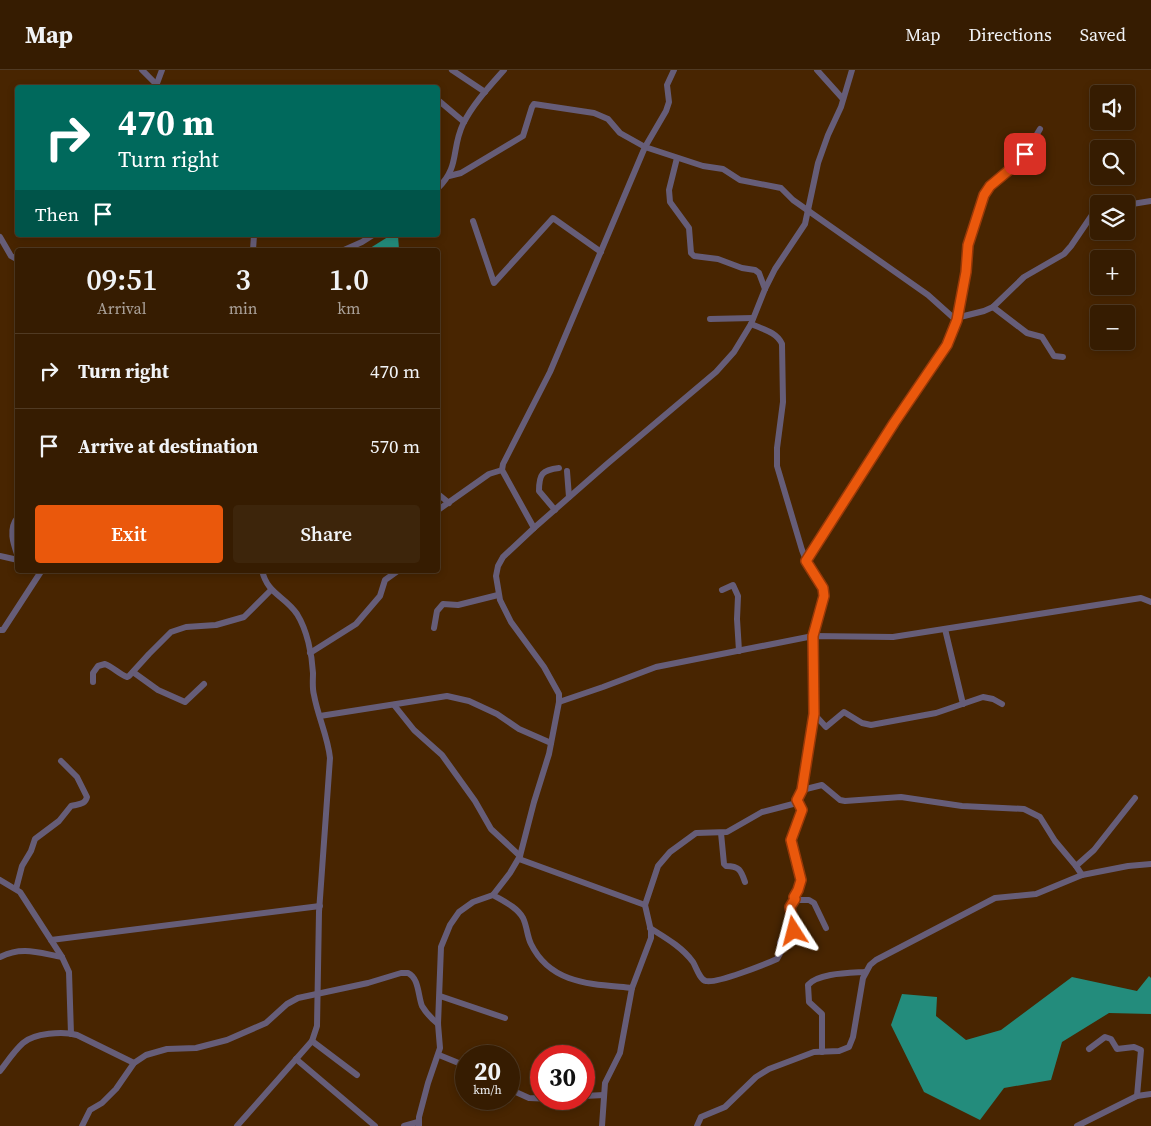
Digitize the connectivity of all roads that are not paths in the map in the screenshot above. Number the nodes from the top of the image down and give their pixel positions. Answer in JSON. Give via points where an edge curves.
{"nodes":[{"id":1,"x":142,"y":70,"type":"edge"},
{"id":2,"x":162,"y":70,"type":"edge"},
{"id":3,"x":452,"y":70,"type":"edge"},
{"id":4,"x":504,"y":70,"type":"edge"},
{"id":5,"x":674,"y":70,"type":"edge"},
{"id":6,"x":817,"y":70,"type":"edge"},
{"id":7,"x":852,"y":70,"type":"edge"},
{"id":8,"x":156,"y":85,"type":"edge"},
{"id":9,"x":157,"y":85,"type":"edge"},
{"id":10,"x":485,"y":92,"type":"junction"},
{"id":11,"x":844,"y":99,"type":"junction"},
{"id":12,"x":440,"y":102,"type":"edge"},
{"id":13,"x":464,"y":122,"type":"junction"},
{"id":14,"x":1040,"y":129,"type":"dead end"},
{"id":15,"x":645,"y":147,"type":"junction"},
{"id":16,"x":677,"y":158,"type":"junction"},
{"id":17,"x":449,"y":176,"type":"junction"},
{"id":18,"x":440,"y":186,"type":"edge"},
{"id":19,"x":1151,"y":200,"type":"edge"},
{"id":20,"x":1135,"y":203,"type":"edge"},
{"id":21,"x":808,"y":210,"type":"junction"},
{"id":22,"x":1090,"y":218,"type":"edge"},
{"id":23,"x":473,"y":221,"type":"dead end"},
{"id":24,"x":0,"y":237,"type":"edge"},
{"id":25,"x":369,"y":237,"type":"edge"},
{"id":26,"x":348,"y":248,"type":"edge"},
{"id":27,"x":601,"y":252,"type":"junction"},
{"id":28,"x":15,"y":258,"type":"edge"},
{"id":29,"x":765,"y":289,"type":"junction"},
{"id":30,"x":993,"y":307,"type":"junction"},
{"id":31,"x":710,"y":319,"type":"dead end"},
{"id":32,"x":957,"y":320,"type":"junction"},
{"id":33,"x":752,"y":321,"type":"junction"},
{"id":34,"x":1063,"y":357,"type":"dead end"},
{"id":35,"x":559,"y":468,"type":"dead end"},
{"id":36,"x":502,"y":470,"type":"junction"},
{"id":37,"x":567,"y":471,"type":"dead end"},
{"id":38,"x":440,"y":496,"type":"edge"},
{"id":39,"x":569,"y":497,"type":"junction"},
{"id":40,"x":449,"y":503,"type":"junction"},
{"id":41,"x":440,"y":509,"type":"edge"},
{"id":42,"x":556,"y":510,"type":"junction"},
{"id":43,"x":15,"y":520,"type":"edge"},
{"id":44,"x":534,"y":528,"type":"junction"},
{"id":45,"x":15,"y":545,"type":"edge"},
{"id":46,"x":0,"y":556,"type":"edge"},
{"id":47,"x":15,"y":558,"type":"edge"},
{"id":48,"x":806,"y":561,"type":"junction"},
{"id":49,"x":40,"y":573,"type":"edge"},
{"id":50,"x":263,"y":573,"type":"edge"},
{"id":51,"x":395,"y":573,"type":"edge"},
{"id":52,"x":271,"y":590,"type":"junction"},
{"id":53,"x":722,"y":590,"type":"dead end"},
{"id":54,"x":498,"y":595,"type":"junction"},
{"id":55,"x":1151,"y":602,"type":"edge"},
{"id":56,"x":434,"y":628,"type":"dead end"},
{"id":57,"x":945,"y":629,"type":"junction"},
{"id":58,"x":0,"y":630,"type":"edge"},
{"id":59,"x":813,"y":636,"type":"junction"},
{"id":60,"x":738,"y":650,"type":"junction"},
{"id":61,"x":310,"y":653,"type":"junction"},
{"id":62,"x":133,"y":672,"type":"junction"},
{"id":63,"x":92,"y":682,"type":"dead end"},
{"id":64,"x":204,"y":684,"type":"dead end"},
{"id":65,"x":559,"y":702,"type":"junction"},
{"id":66,"x":963,"y":704,"type":"junction"},
{"id":67,"x":1002,"y":704,"type":"dead end"},
{"id":68,"x":394,"y":705,"type":"junction"},
{"id":69,"x":814,"y":714,"type":"junction"},
{"id":70,"x":320,"y":716,"type":"junction"},
{"id":71,"x":551,"y":743,"type":"junction"},
{"id":72,"x":62,"y":762,"type":"dead end"},
{"id":73,"x":802,"y":790,"type":"junction"},
{"id":74,"x":1135,"y":798,"type":"dead end"},
{"id":75,"x":797,"y":800,"type":"junction"},
{"id":76,"x":721,"y":833,"type":"junction"},
{"id":77,"x":520,"y":858,"type":"junction"},
{"id":78,"x":1151,"y":864,"type":"edge"},
{"id":79,"x":1076,"y":866,"type":"junction"},
{"id":80,"x":1082,"y":876,"type":"junction"},
{"id":81,"x":0,"y":880,"type":"edge"},
{"id":82,"x":745,"y":882,"type":"dead end"},
{"id":83,"x":16,"y":889,"type":"junction"},
{"id":84,"x":492,"y":895,"type":"junction"},
{"id":85,"x":795,"y":899,"type":"junction"},
{"id":86,"x":645,"y":905,"type":"junction"},
{"id":87,"x":320,"y":906,"type":"junction"},
{"id":88,"x":650,"y":928,"type":"junction"},
{"id":89,"x":826,"y":928,"type":"dead end"},
{"id":90,"x":51,"y":940,"type":"junction"},
{"id":91,"x":0,"y":956,"type":"edge"},
{"id":92,"x":62,"y":957,"type":"junction"},
{"id":93,"x":865,"y":972,"type":"junction"},
{"id":94,"x":632,"y":988,"type":"junction"},
{"id":95,"x":317,"y":993,"type":"junction"},
{"id":96,"x":440,"y":996,"type":"junction"},
{"id":97,"x":505,"y":1018,"type":"dead end"},
{"id":98,"x":438,"y":1024,"type":"junction"},
{"id":99,"x":71,"y":1034,"type":"junction"},
{"id":100,"x":312,"y":1041,"type":"junction"},
{"id":101,"x":1089,"y":1048,"type":"dead end"},
{"id":102,"x":822,"y":1052,"type":"junction"},
{"id":103,"x":439,"y":1055,"type":"junction"},
{"id":104,"x":296,"y":1059,"type":"junction"},
{"id":105,"x":455,"y":1062,"type":"edge"},
{"id":106,"x":134,"y":1063,"type":"junction"},
{"id":107,"x":0,"y":1071,"type":"edge"},
{"id":108,"x":357,"y":1075,"type":"dead end"},
{"id":109,"x":604,"y":1094,"type":"junction"},
{"id":110,"x":1151,"y":1094,"type":"edge"},
{"id":111,"x":595,"y":1095,"type":"edge"},
{"id":112,"x":1137,"y":1096,"type":"junction"},
{"id":113,"x":418,"y":1124,"type":"edge"},
{"id":114,"x":82,"y":1126,"type":"edge"},
{"id":115,"x":237,"y":1126,"type":"edge"},
{"id":116,"x":375,"y":1126,"type":"edge"},
{"id":117,"x":404,"y":1126,"type":"edge"},
{"id":118,"x":602,"y":1126,"type":"edge"},
{"id":119,"x":697,"y":1126,"type":"edge"},
{"id":120,"x":1077,"y":1126,"type":"edge"}],
"edges":[{"from":1,"to":8,"type":"street"},
{"from":2,"to":9,"type":"street"},
{"from":3,"to":10,"type":"street"},
{"from":4,"to":10,"type":"street"},
{"from":5,"to":15,"type":"street","via":[[667,85],[669,102]]},
{"from":6,"to":11,"type":"street"},
{"from":7,"to":11,"type":"street"},
{"from":10,"to":13,"type":"street"},
{"from":11,"to":21,"type":"street","via":[[820,156]]},
{"from":12,"to":13,"type":"street"},
{"from":13,"to":17,"type":"street"},
{"from":14,"to":32,"type":"street","via":[[1019,160],[984,195],[968,245]]},
{"from":15,"to":16,"type":"street"},
{"from":15,"to":17,"type":"street","via":[[620,133],[608,119],[594,113],[534,104],[523,136],[462,173]]},
{"from":15,"to":27,"type":"street"},
{"from":16,"to":21,"type":"street","via":[[723,169],[740,180],[781,188]]},
{"from":16,"to":29,"type":"street","via":[[668,190],[670,202],[689,228],[691,252],[694,256],[755,270]]},
{"from":17,"to":18,"type":"street"},
{"from":19,"to":20,"type":"street"},
{"from":21,"to":29,"type":"street","via":[[805,224]]},
{"from":21,"to":32,"type":"street","via":[[928,295]]},
{"from":22,"to":30,"type":"street","via":[[1068,250],[1024,277]]},
{"from":23,"to":27,"type":"street","via":[[494,282],[553,218]]},
{"from":24,"to":28,"type":"street"},
{"from":25,"to":26,"type":"street"},
{"from":27,"to":36,"type":"street","via":[[550,372]]},
{"from":29,"to":33,"type":"street"},
{"from":30,"to":32,"type":"street","via":[[963,315]]},
{"from":30,"to":34,"type":"street","via":[[1026,333],[1042,337],[1054,356]]},
{"from":31,"to":33,"type":"street"},
{"from":32,"to":48,"type":"street","via":[[943,352]]},
{"from":33,"to":39,"type":"street","via":[[734,352],[716,372]]},
{"from":33,"to":48,"type":"street","via":[[782,344],[783,402],[777,466]]},
{"from":35,"to":42,"type":"street","via":[[542,473],[539,482],[539,491]]},
{"from":36,"to":40,"type":"street","via":[[489,474]]},
{"from":36,"to":44,"type":"street"},
{"from":37,"to":39,"type":"street"},
{"from":38,"to":40,"type":"street"},
{"from":39,"to":42,"type":"street"},
{"from":40,"to":41,"type":"street"},
{"from":42,"to":44,"type":"street"},
{"from":43,"to":45,"type":"street","via":[[12,532]]},
{"from":44,"to":54,"type":"street","via":[[503,557],[498,566]]},
{"from":46,"to":47,"type":"street"},
{"from":48,"to":59,"type":"street","via":[[824,592]]},
{"from":49,"to":58,"type":"street","via":[[4,630]]},
{"from":50,"to":52,"type":"street"},
{"from":51,"to":61,"type":"street","via":[[385,580],[380,596],[356,624]]},
{"from":52,"to":61,"type":"street","via":[[297,614]]},
{"from":52,"to":62,"type":"street","via":[[244,617],[171,632]]},
{"from":53,"to":60,"type":"street","via":[[733,585],[738,596]]},
{"from":54,"to":56,"type":"street","via":[[458,605],[442,604],[437,611]]},
{"from":54,"to":65,"type":"street","via":[[511,622],[555,685]]},
{"from":55,"to":57,"type":"street","via":[[1141,598]]},
{"from":57,"to":59,"type":"street","via":[[893,637]]},
{"from":57,"to":66,"type":"street"},
{"from":59,"to":60,"type":"street"},
{"from":59,"to":69,"type":"street"},
{"from":60,"to":65,"type":"street","via":[[656,667]]},
{"from":61,"to":70,"type":"street","via":[[314,696]]},
{"from":62,"to":63,"type":"street","via":[[127,677],[113,667],[101,664],[93,674]]},
{"from":62,"to":64,"type":"street","via":[[158,690],[185,702]]},
{"from":65,"to":71,"type":"street"},
{"from":66,"to":67,"type":"street","via":[[983,696]]},
{"from":66,"to":69,"type":"street","via":[[936,713],[871,725],[844,712],[826,727]]},
{"from":68,"to":70,"type":"street"},
{"from":68,"to":71,"type":"street","via":[[447,696],[469,701]]},
{"from":68,"to":77,"type":"street","via":[[414,730],[445,758],[491,829]]},
{"from":69,"to":73,"type":"street"},
{"from":70,"to":87,"type":"street","via":[[330,758]]},
{"from":71,"to":77,"type":"street"},
{"from":72,"to":83,"type":"street","via":[[76,777],[86,801],[71,806],[59,821],[35,839],[22,866]]},
{"from":73,"to":75,"type":"street"},
{"from":73,"to":79,"type":"street","via":[[822,785],[844,801],[901,797],[962,806],[1024,809],[1040,817]]},
{"from":74,"to":79,"type":"street","via":[[1094,850]]},
{"from":75,"to":76,"type":"street","via":[[788,806],[762,812],[733,830]]},
{"from":75,"to":85,"type":"street","via":[[802,810],[791,840],[801,880]]},
{"from":76,"to":82,"type":"street","via":[[724,864],[741,870]]},
{"from":76,"to":86,"type":"street","via":[[696,833],[670,852],[658,866]]},
{"from":77,"to":84,"type":"street"},
{"from":77,"to":86,"type":"street"},
{"from":78,"to":80,"type":"street"},
{"from":79,"to":80,"type":"street"},
{"from":80,"to":93,"type":"street","via":[[1036,894],[995,898],[876,960]]},
{"from":81,"to":83,"type":"street"},
{"from":83,"to":90,"type":"street"},
{"from":84,"to":94,"type":"street","via":[[519,913],[531,944],[558,973],[583,983]]},
{"from":84,"to":96,"type":"street","via":[[465,906],[450,925],[440,947]]},
{"from":85,"to":88,"type":"street","via":[[790,907],[794,931],[781,940],[782,948],[777,959],[709,982],[703,979],[678,947]]},
{"from":85,"to":89,"type":"street","via":[[814,903]]},
{"from":86,"to":88,"type":"street"},
{"from":87,"to":90,"type":"street"},
{"from":87,"to":95,"type":"street"},
{"from":88,"to":94,"type":"street","via":[[651,938]]},
{"from":90,"to":92,"type":"street"},
{"from":91,"to":92,"type":"street","via":[[26,950]]},
{"from":92,"to":99,"type":"street","via":[[69,972]]},
{"from":93,"to":102,"type":"street","via":[[852,1042],[844,1050]]},
{"from":93,"to":102,"type":"street","via":[[830,975],[808,985],[809,1002],[823,1017]]},
{"from":94,"to":109,"type":"street","via":[[622,1047],[606,1079]]},
{"from":95,"to":98,"type":"street","via":[[408,973],[414,978],[422,1006]]},
{"from":95,"to":100,"type":"street","via":[[317,1026]]},
{"from":95,"to":106,"type":"street","via":[[293,1000],[266,1023],[236,1037],[196,1048],[162,1050]]},
{"from":96,"to":97,"type":"street"},
{"from":96,"to":98,"type":"street"},
{"from":98,"to":103,"type":"street"},
{"from":99,"to":106,"type":"street"},
{"from":99,"to":107,"type":"street","via":[[48,1034],[27,1040]]},
{"from":100,"to":104,"type":"street"},
{"from":100,"to":108,"type":"street"},
{"from":101,"to":112,"type":"street","via":[[1105,1037],[1117,1049],[1134,1047],[1140,1050]]},
{"from":102,"to":119,"type":"street","via":[[814,1052],[763,1072],[725,1107],[701,1117]]},
{"from":103,"to":105,"type":"street"},
{"from":103,"to":113,"type":"street"},
{"from":104,"to":115,"type":"street"},
{"from":104,"to":116,"type":"street"},
{"from":106,"to":114,"type":"street","via":[[119,1086],[90,1110]]},
{"from":109,"to":111,"type":"street"},
{"from":109,"to":118,"type":"street"},
{"from":110,"to":112,"type":"street"},
{"from":112,"to":120,"type":"street"},
{"from":113,"to":117,"type":"street"}]}
